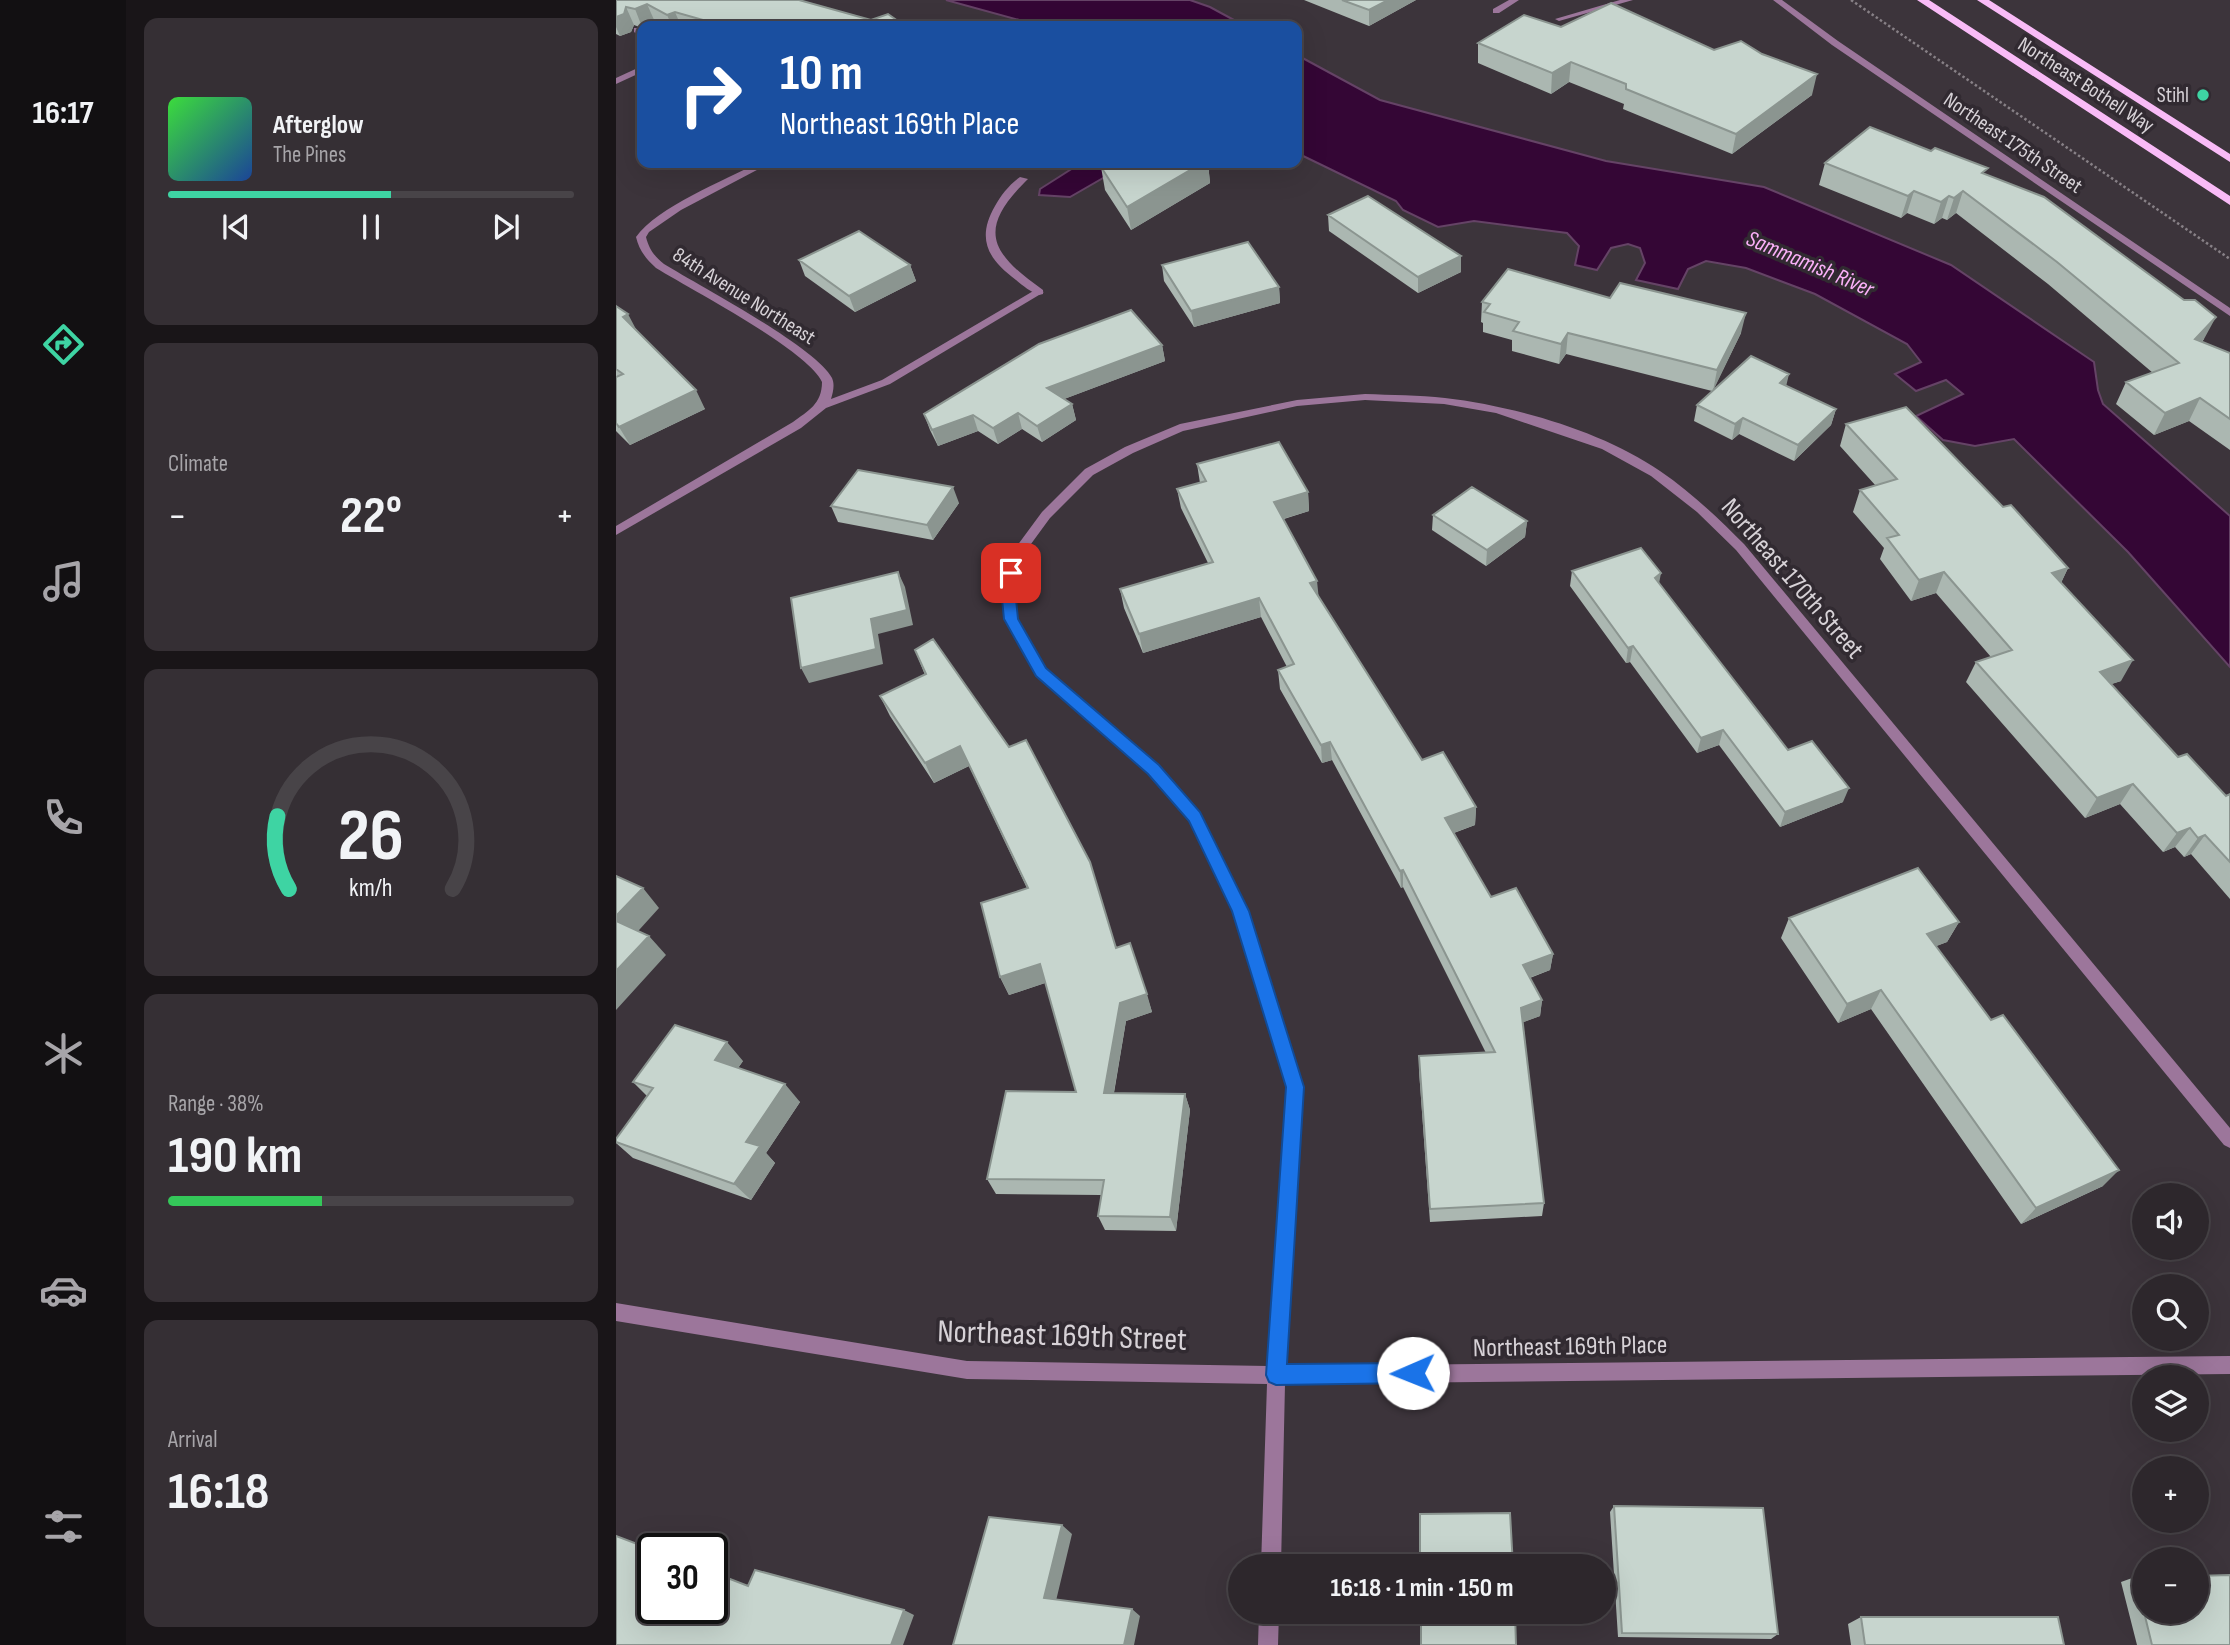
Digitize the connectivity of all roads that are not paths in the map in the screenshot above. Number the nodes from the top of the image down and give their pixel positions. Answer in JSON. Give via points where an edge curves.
{"nodes":[{"id":1,"x":1515,"y":0,"type":"edge"},
{"id":2,"x":1629,"y":0,"type":"edge"},
{"id":3,"x":1777,"y":0,"type":"edge"},
{"id":4,"x":1922,"y":0,"type":"edge"},
{"id":5,"x":1982,"y":0,"type":"edge"},
{"id":6,"x":1496,"y":11,"type":"dead end"},
{"id":7,"x":1559,"y":19,"type":"dead end"},
{"id":8,"x":637,"y":71,"type":"edge"},
{"id":9,"x":616,"y":81,"type":"edge"},
{"id":10,"x":2230,"y":159,"type":"edge"},
{"id":11,"x":756,"y":168,"type":"edge"},
{"id":12,"x":1023,"y":179,"type":"dead end"},
{"id":13,"x":2230,"y":201,"type":"edge"},
{"id":14,"x":2230,"y":313,"type":"edge"},
{"id":15,"x":822,"y":406,"type":"junction"},
{"id":16,"x":616,"y":531,"type":"edge"},
{"id":17,"x":2230,"y":1140,"type":"edge"},
{"id":18,"x":616,"y":1312,"type":"edge"},
{"id":19,"x":2230,"y":1365,"type":"edge"},
{"id":20,"x":1276,"y":1375,"type":"junction"},
{"id":21,"x":1270,"y":1554,"type":"edge"},
{"id":22,"x":1269,"y":1624,"type":"edge"},
{"id":23,"x":1268,"y":1645,"type":"edge"}],
"edges":[{"from":1,"to":6,"type":"street"},
{"from":2,"to":7,"type":"street"},
{"from":3,"to":14,"type":"street","name":"Northeast 175th Street"},
{"from":4,"to":13,"type":"main road","name":"Northeast Bothell Way"},
{"from":5,"to":10,"type":"main road","name":"Northeast Bothell Way"},
{"from":8,"to":9,"type":"street"},
{"from":11,"to":15,"type":"street","name":"84th Avenue Northeast","via":[[658,220],[641,237],[643,248],[660,266],[803,354],[827,379]]},
{"from":12,"to":15,"type":"street","via":[[1013,186],[990,221],[990,245],[1005,268],[1039,292],[886,382]]},
{"from":15,"to":16,"type":"street","via":[[768,443]]},
{"from":17,"to":20,"type":"street","name":"Northeast 170th Street","via":[[1740,547],[1655,473],[1606,446],[1554,426],[1444,401],[1365,397],[1297,404],[1180,428],[1089,472],[1045,514],[1014,558],[1008,589],[1011,619],[1041,672],[1154,770],[1195,817],[1241,911],[1295,1087]]},
{"from":18,"to":20,"type":"street","name":"Northeast 169th Street","via":[[967,1370]]},
{"from":19,"to":20,"type":"street","name":"Northeast 169th Place"},
{"from":20,"to":21,"type":"street"},
{"from":22,"to":23,"type":"street"}]}
